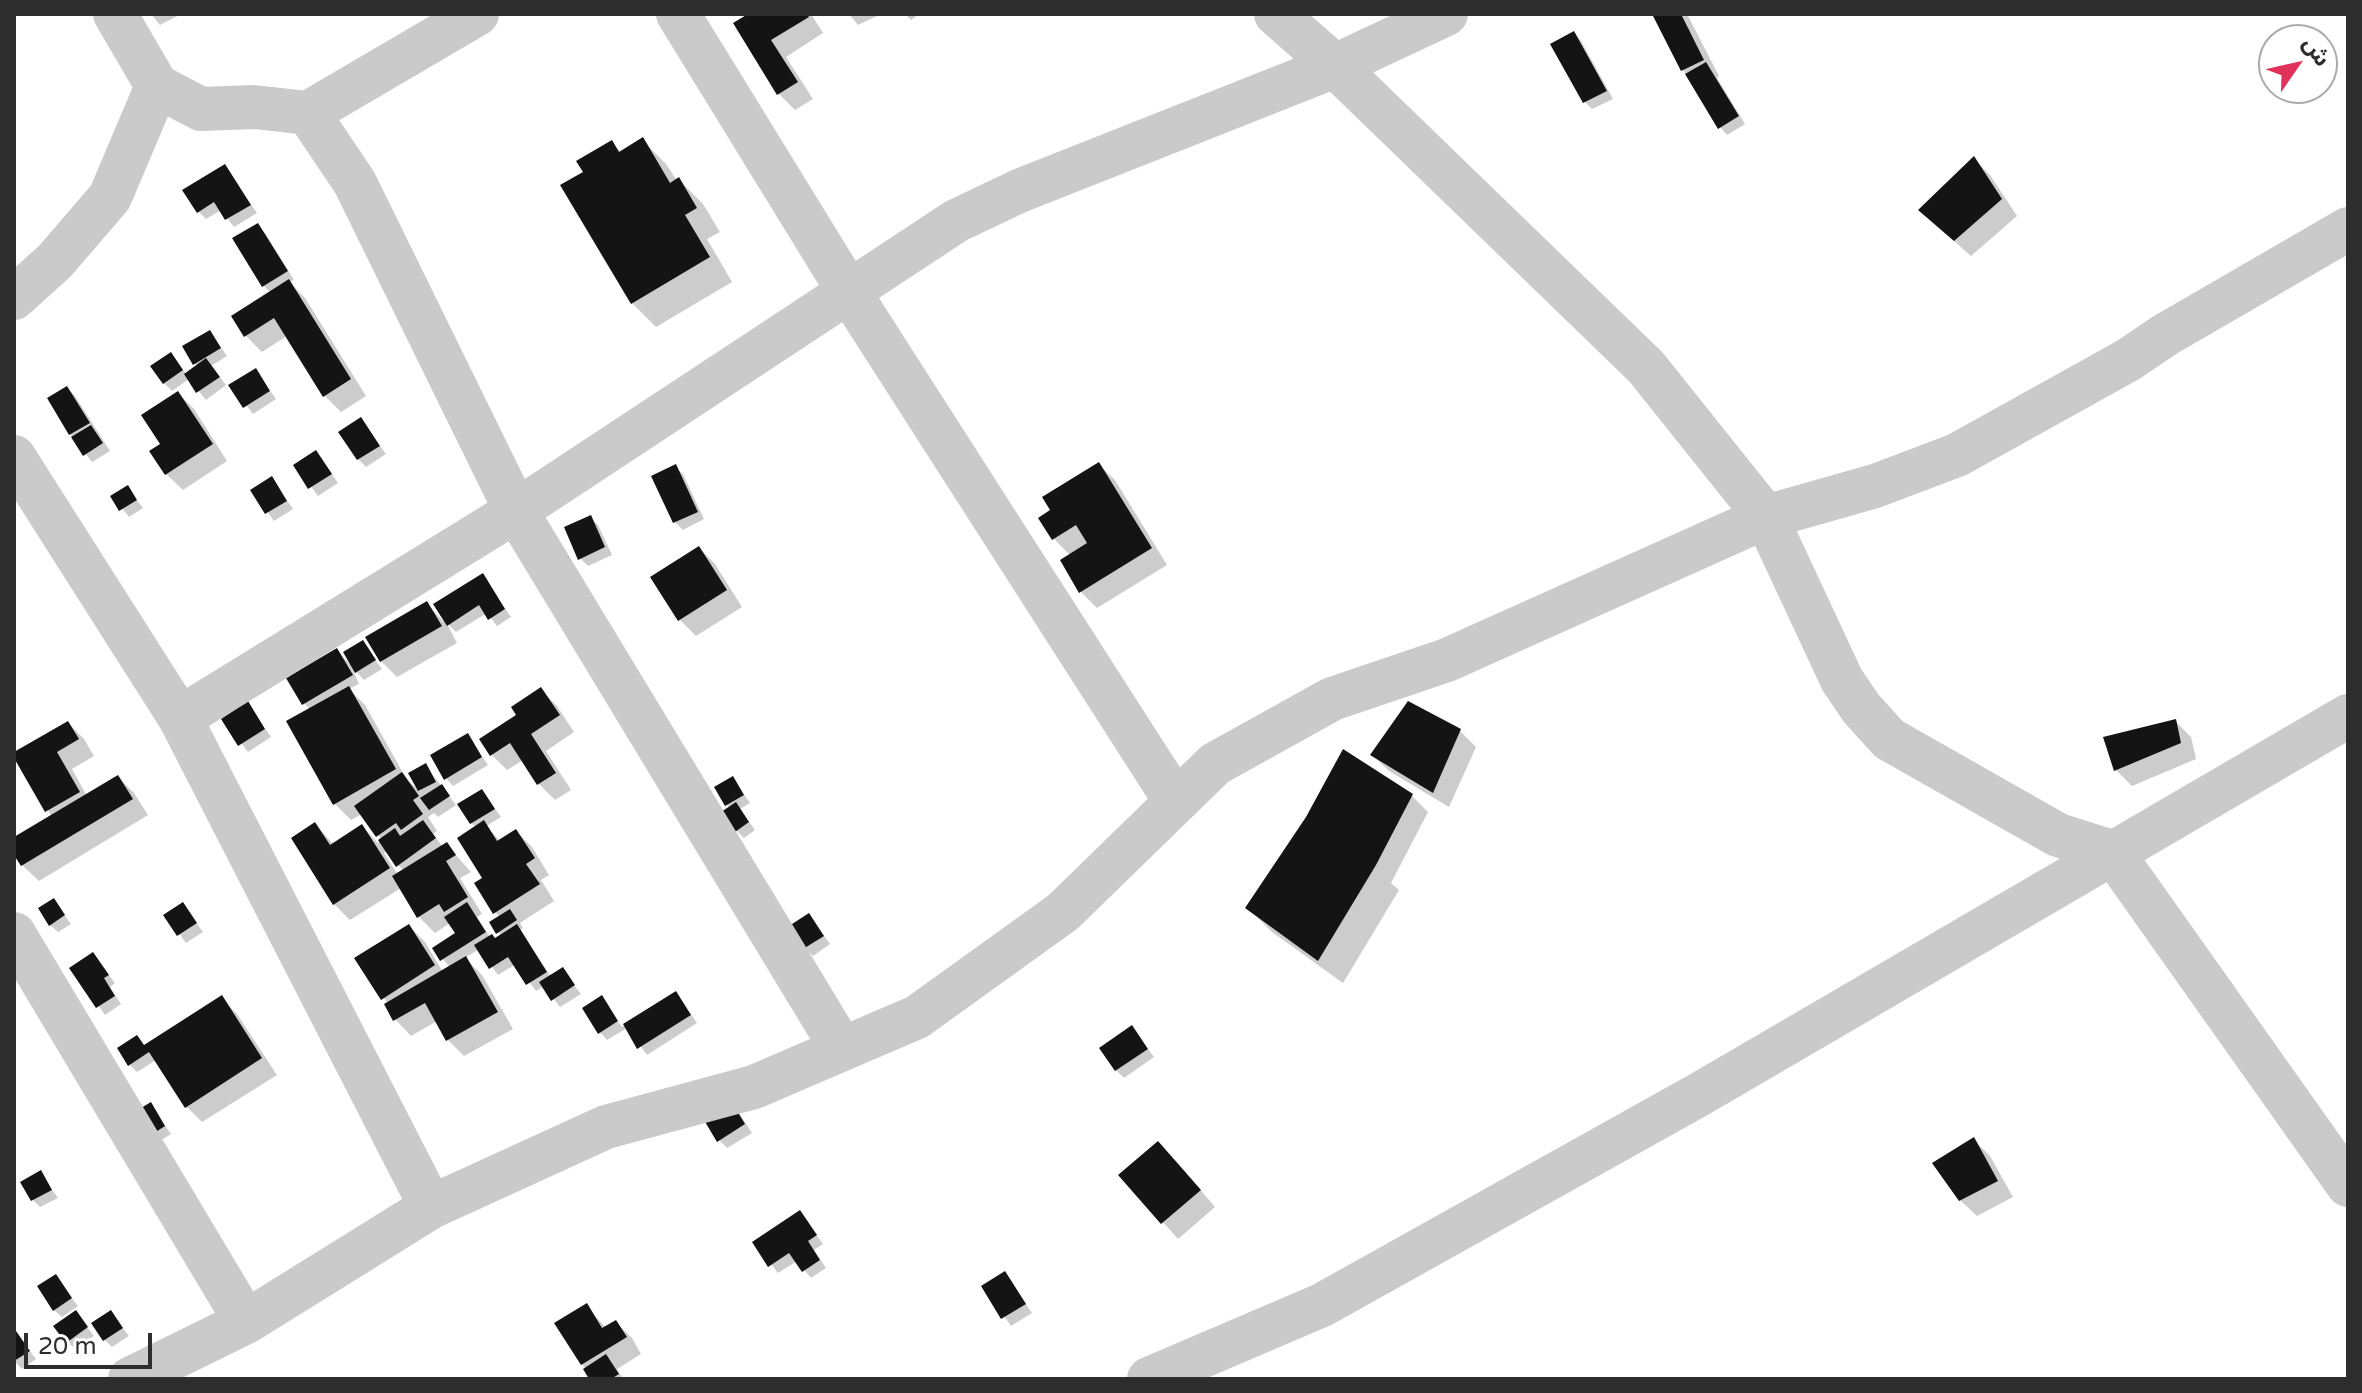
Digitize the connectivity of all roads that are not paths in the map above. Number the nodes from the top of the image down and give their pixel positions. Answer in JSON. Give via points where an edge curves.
{"nodes":[{"id":1,"x":115,"y":14,"type":"edge"},
{"id":2,"x":477,"y":14,"type":"edge"},
{"id":3,"x":678,"y":14,"type":"edge"},
{"id":4,"x":1276,"y":14,"type":"edge"},
{"id":5,"x":1446,"y":14,"type":"edge"},
{"id":6,"x":1335,"y":66,"type":"junction"},
{"id":7,"x":157,"y":86,"type":"junction"},
{"id":8,"x":308,"y":113,"type":"junction"},
{"id":9,"x":2348,"y":229,"type":"edge"},
{"id":10,"x":849,"y":292,"type":"junction"},
{"id":11,"x":14,"y":298,"type":"edge"},
{"id":12,"x":14,"y":457,"type":"edge"},
{"id":13,"x":516,"y":511,"type":"junction"},
{"id":14,"x":1766,"y":517,"type":"junction"},
{"id":15,"x":2348,"y":716,"type":"edge"},
{"id":16,"x":180,"y":718,"type":"junction"},
{"id":17,"x":1176,"y":802,"type":"junction"},
{"id":18,"x":2112,"y":852,"type":"junction"},
{"id":19,"x":14,"y":934,"type":"edge"},
{"id":20,"x":842,"y":1049,"type":"junction"},
{"id":21,"x":2348,"y":1185,"type":"edge"},
{"id":22,"x":431,"y":1207,"type":"junction"},
{"id":23,"x":246,"y":1322,"type":"junction"},
{"id":24,"x":130,"y":1379,"type":"edge"},
{"id":25,"x":1149,"y":1379,"type":"edge"}],
"edges":[{"from":1,"to":7,"type":"street"},
{"from":2,"to":8,"type":"street"},
{"from":3,"to":10,"type":"street"},
{"from":4,"to":6,"type":"street"},
{"from":5,"to":6,"type":"street"},
{"from":6,"to":10,"type":"street","via":[[1019,191],[956,221]]},
{"from":6,"to":14,"type":"street","via":[[1646,367]]},
{"from":7,"to":8,"type":"street","via":[[201,109]]},
{"from":7,"to":11,"type":"street","via":[[110,197],[55,261]]},
{"from":8,"to":13,"type":"street","via":[[355,183]]},
{"from":9,"to":14,"type":"street","via":[[1957,455],[1875,486]]},
{"from":10,"to":13,"type":"street"},
{"from":10,"to":17,"type":"street"},
{"from":12,"to":16,"type":"street"},
{"from":13,"to":16,"type":"street"},
{"from":13,"to":20,"type":"street"},
{"from":14,"to":17,"type":"street","via":[[1447,660],[1332,699],[1215,764]]},
{"from":14,"to":18,"type":"street","via":[[1842,680],[1889,739],[2058,835]]},
{"from":15,"to":18,"type":"street"},
{"from":16,"to":22,"type":"street"},
{"from":17,"to":20,"type":"street","via":[[1063,912],[917,1017]]},
{"from":18,"to":21,"type":"street"},
{"from":18,"to":25,"type":"street","via":[[1700,1094],[1322,1305]]},
{"from":19,"to":23,"type":"street"},
{"from":20,"to":22,"type":"street","via":[[754,1087],[606,1127]]},
{"from":22,"to":23,"type":"street"},
{"from":23,"to":24,"type":"street"}]}
